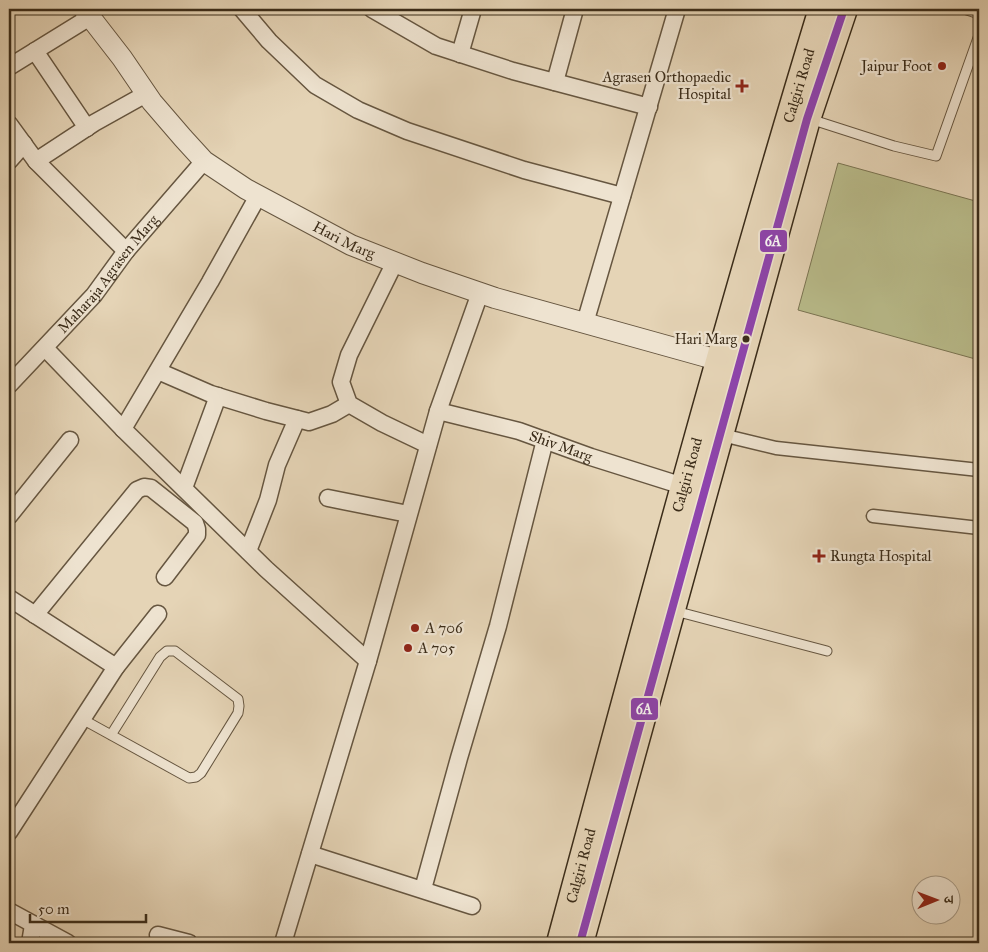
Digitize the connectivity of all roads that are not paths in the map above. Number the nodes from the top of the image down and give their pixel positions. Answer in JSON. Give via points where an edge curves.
{"nodes":[{"id":1,"x":242,"y":9,"type":"edge"},
{"id":2,"x":473,"y":9,"type":"edge"},
{"id":3,"x":575,"y":9,"type":"edge"},
{"id":4,"x":676,"y":9,"type":"edge"},
{"id":5,"x":822,"y":9,"type":"edge"},
{"id":6,"x":844,"y":9,"type":"edge"},
{"id":7,"x":964,"y":9,"type":"edge"},
{"id":8,"x":375,"y":10,"type":"edge"},
{"id":9,"x":87,"y":13,"type":"edge"},
{"id":10,"x":979,"y":14,"type":"edge"},
{"id":11,"x":979,"y":35,"type":"edge"},
{"id":12,"x":35,"y":51,"type":"junction"},
{"id":13,"x":460,"y":54,"type":"junction"},
{"id":14,"x":9,"y":67,"type":"edge"},
{"id":15,"x":555,"y":82,"type":"junction"},
{"id":16,"x":146,"y":94,"type":"junction"},
{"id":17,"x":649,"y":106,"type":"junction"},
{"id":18,"x":808,"y":118,"type":"junction"},
{"id":19,"x":9,"y":124,"type":"edge"},
{"id":20,"x":87,"y":128,"type":"junction"},
{"id":21,"x":24,"y":144,"type":"junction"},
{"id":22,"x":9,"y":161,"type":"edge"},
{"id":23,"x":36,"y":161,"type":"junction"},
{"id":24,"x":204,"y":161,"type":"junction"},
{"id":25,"x":258,"y":196,"type":"junction"},
{"id":26,"x":622,"y":196,"type":"junction"},
{"id":27,"x":126,"y":251,"type":"junction"},
{"id":28,"x":395,"y":262,"type":"junction"},
{"id":29,"x":480,"y":292,"type":"junction"},
{"id":30,"x":585,"y":323,"type":"junction"},
{"id":31,"x":45,"y":348,"type":"junction"},
{"id":32,"x":729,"y":363,"type":"junction"},
{"id":33,"x":158,"y":371,"type":"junction"},
{"id":34,"x":9,"y":385,"type":"edge"},
{"id":35,"x":218,"y":396,"type":"junction"},
{"id":36,"x":349,"y":404,"type":"junction"},
{"id":37,"x":438,"y":411,"type":"junction"},
{"id":38,"x":297,"y":418,"type":"junction"},
{"id":39,"x":123,"y":429,"type":"junction"},
{"id":40,"x":722,"y":435,"type":"junction"},
{"id":41,"x":70,"y":440,"type":"dead end"},
{"id":42,"x":545,"y":440,"type":"junction"},
{"id":43,"x":428,"y":445,"type":"junction"},
{"id":44,"x":979,"y":470,"type":"edge"},
{"id":45,"x":683,"y":486,"type":"junction"},
{"id":46,"x":184,"y":488,"type":"junction"},
{"id":47,"x":328,"y":498,"type":"dead end"},
{"id":48,"x":408,"y":514,"type":"junction"},
{"id":49,"x":9,"y":516,"type":"edge"},
{"id":50,"x":873,"y":516,"type":"dead end"},
{"id":51,"x":979,"y":528,"type":"edge"},
{"id":52,"x":248,"y":551,"type":"junction"},
{"id":53,"x":165,"y":577,"type":"dead end"},
{"id":54,"x":9,"y":598,"type":"edge"},
{"id":55,"x":672,"y":610,"type":"junction"},
{"id":56,"x":158,"y":614,"type":"dead end"},
{"id":57,"x":35,"y":615,"type":"junction"},
{"id":58,"x":826,"y":651,"type":"dead end"},
{"id":59,"x":368,"y":662,"type":"junction"},
{"id":60,"x":116,"y":667,"type":"junction"},
{"id":61,"x":82,"y":719,"type":"junction"},
{"id":62,"x":111,"y":735,"type":"junction"},
{"id":63,"x":9,"y":832,"type":"edge"},
{"id":64,"x":310,"y":854,"type":"junction"},
{"id":65,"x":423,"y":889,"type":"junction"},
{"id":66,"x":472,"y":906,"type":"dead end"},
{"id":67,"x":9,"y":911,"type":"edge"},
{"id":68,"x":33,"y":925,"type":"junction"},
{"id":69,"x":158,"y":936,"type":"dead end"},
{"id":70,"x":30,"y":943,"type":"edge"},
{"id":71,"x":68,"y":943,"type":"edge"},
{"id":72,"x":189,"y":943,"type":"edge"},
{"id":73,"x":283,"y":943,"type":"edge"},
{"id":74,"x":560,"y":943,"type":"edge"},
{"id":75,"x":580,"y":943,"type":"edge"}],
"edges":[{"from":1,"to":26,"type":"street","via":[[314,85],[358,110],[407,131],[524,170]]},
{"from":2,"to":13,"type":"street"},
{"from":3,"to":15,"type":"street"},
{"from":4,"to":17,"type":"street"},
{"from":5,"to":32,"type":"main road","name":"Calgiri Road"},
{"from":6,"to":18,"type":"main road","name":"Calgiri Road"},
{"from":7,"to":10,"type":"lane"},
{"from":8,"to":13,"type":"street","via":[[436,46]]},
{"from":9,"to":12,"type":"street"},
{"from":9,"to":16,"type":"street","name":"Hari Marg"},
{"from":11,"to":18,"type":"lane","via":[[936,156]]},
{"from":12,"to":14,"type":"street"},
{"from":12,"to":20,"type":"street"},
{"from":13,"to":15,"type":"street"},
{"from":15,"to":17,"type":"street"},
{"from":16,"to":20,"type":"street"},
{"from":16,"to":24,"type":"street","name":"Hari Marg"},
{"from":17,"to":26,"type":"street"},
{"from":18,"to":32,"type":"main road","name":"Calgiri Road"},
{"from":19,"to":21,"type":"street"},
{"from":20,"to":23,"type":"street"},
{"from":21,"to":22,"type":"street"},
{"from":21,"to":23,"type":"street"},
{"from":23,"to":27,"type":"street"},
{"from":24,"to":25,"type":"street","name":"Hari Marg"},
{"from":24,"to":27,"type":"street","name":"Maharaja Agrasen Marg"},
{"from":25,"to":28,"type":"street","name":"Hari Marg","via":[[351,245]]},
{"from":25,"to":33,"type":"street"},
{"from":26,"to":30,"type":"street"},
{"from":27,"to":31,"type":"street","name":"Maharaja Agrasen Marg","via":[[94,295]]},
{"from":28,"to":29,"type":"street","name":"Hari Marg"},
{"from":28,"to":36,"type":"street","via":[[349,355],[341,382]]},
{"from":29,"to":30,"type":"street","name":"Hari Marg"},
{"from":29,"to":37,"type":"street"},
{"from":30,"to":32,"type":"street","name":"Hari Marg"},
{"from":31,"to":34,"type":"street","name":"Maharaja Agrasen Marg"},
{"from":31,"to":39,"type":"street"},
{"from":32,"to":40,"type":"main road","name":"Calgiri Road"},
{"from":32,"to":45,"type":"main road","name":"Calgiri Road"},
{"from":33,"to":35,"type":"street"},
{"from":33,"to":39,"type":"street"},
{"from":35,"to":38,"type":"street"},
{"from":35,"to":46,"type":"street"},
{"from":36,"to":38,"type":"street","via":[[309,422]]},
{"from":36,"to":43,"type":"street"},
{"from":37,"to":42,"type":"street","name":"Shiv Marg","via":[[519,430]]},
{"from":37,"to":43,"type":"street"},
{"from":38,"to":52,"type":"street"},
{"from":39,"to":46,"type":"street"},
{"from":40,"to":44,"type":"street","via":[[776,448]]},
{"from":40,"to":55,"type":"main road","name":"Calgiri Road"},
{"from":41,"to":49,"type":"street"},
{"from":42,"to":45,"type":"street","name":"Shiv Marg"},
{"from":42,"to":65,"type":"street","via":[[498,626]]},
{"from":43,"to":48,"type":"street"},
{"from":45,"to":74,"type":"main road","name":"Calgiri Road"},
{"from":46,"to":52,"type":"street"},
{"from":47,"to":48,"type":"street"},
{"from":48,"to":59,"type":"street"},
{"from":50,"to":51,"type":"street"},
{"from":52,"to":59,"type":"street"},
{"from":53,"to":57,"type":"street","via":[[197,535],[198,528],[152,488],[144,487],[137,490]]},
{"from":54,"to":57,"type":"street"},
{"from":55,"to":58,"type":"lane"},
{"from":55,"to":75,"type":"main road","name":"Calgiri Road"},
{"from":56,"to":60,"type":"street"},
{"from":57,"to":60,"type":"street"},
{"from":59,"to":64,"type":"street"},
{"from":60,"to":61,"type":"street"},
{"from":61,"to":62,"type":"lane"},
{"from":61,"to":63,"type":"street"},
{"from":62,"to":62,"type":"lane","via":[[189,778],[196,777],[202,773],[238,713],[238,699],[175,651],[167,651]]},
{"from":64,"to":65,"type":"street"},
{"from":64,"to":73,"type":"street"},
{"from":65,"to":66,"type":"street"},
{"from":67,"to":68,"type":"street"},
{"from":68,"to":70,"type":"street"},
{"from":68,"to":71,"type":"street"},
{"from":69,"to":72,"type":"street"}]}
